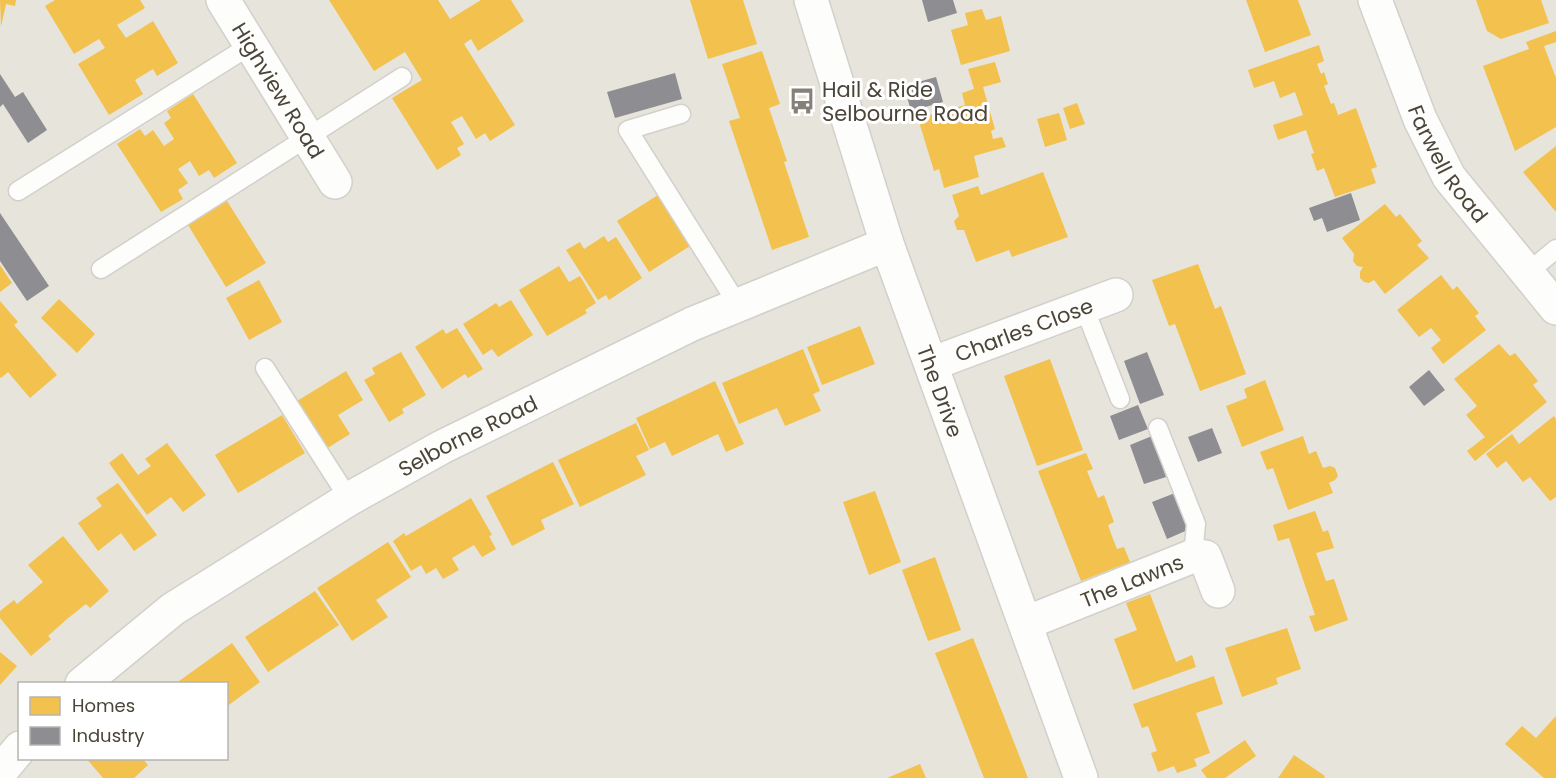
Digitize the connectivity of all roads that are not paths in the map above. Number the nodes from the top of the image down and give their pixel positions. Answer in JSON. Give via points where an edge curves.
{"nodes":[{"id":1,"x":223,"y":0,"type":"edge"},
{"id":2,"x":811,"y":0,"type":"edge"},
{"id":3,"x":1376,"y":0,"type":"edge"},
{"id":4,"x":251,"y":45,"type":"junction"},
{"id":5,"x":402,"y":76,"type":"dead end"},
{"id":6,"x":681,"y":114,"type":"dead end"},
{"id":7,"x":307,"y":136,"type":"junction"},
{"id":8,"x":335,"y":182,"type":"dead end"},
{"id":9,"x":18,"y":191,"type":"dead end"},
{"id":10,"x":887,"y":244,"type":"junction"},
{"id":11,"x":1556,"y":249,"type":"edge"},
{"id":12,"x":101,"y":269,"type":"dead end"},
{"id":13,"x":1527,"y":273,"type":"junction"},
{"id":14,"x":1116,"y":295,"type":"dead end"},
{"id":15,"x":738,"y":305,"type":"junction"},
{"id":16,"x":1084,"y":307,"type":"junction"},
{"id":17,"x":1556,"y":308,"type":"edge"},
{"id":18,"x":931,"y":364,"type":"junction"},
{"id":19,"x":265,"y":368,"type":"dead end"},
{"id":20,"x":1120,"y":399,"type":"dead end"},
{"id":21,"x":1158,"y":428,"type":"dead end"},
{"id":22,"x":349,"y":499,"type":"junction"},
{"id":23,"x":1193,"y":556,"type":"junction"},
{"id":24,"x":1218,"y":591,"type":"dead end"},
{"id":25,"x":1026,"y":623,"type":"junction"},
{"id":26,"x":84,"y":682,"type":"edge"},
{"id":27,"x":18,"y":750,"type":"edge"},
{"id":28,"x":0,"y":772,"type":"edge"},
{"id":29,"x":1081,"y":778,"type":"edge"}],
"edges":[{"from":1,"to":4,"type":"street","name":"Highview Road"},
{"from":2,"to":10,"type":"street","name":"The Drive"},
{"from":3,"to":13,"type":"street","name":"Farwell Road","via":[[1420,119],[1449,177]]},
{"from":4,"to":7,"type":"street","name":"Highview Road"},
{"from":4,"to":9,"type":"lane"},
{"from":5,"to":7,"type":"lane"},
{"from":6,"to":15,"type":"lane","via":[[628,130]]},
{"from":7,"to":8,"type":"street","name":"Highview Road"},
{"from":7,"to":12,"type":"lane"},
{"from":10,"to":15,"type":"street","name":"Selborne Road"},
{"from":10,"to":18,"type":"street","name":"The Drive"},
{"from":11,"to":13,"type":"lane"},
{"from":13,"to":17,"type":"street","name":"Farwell Road"},
{"from":14,"to":16,"type":"street","name":"Charles Close"},
{"from":15,"to":22,"type":"street","name":"Selborne Road","via":[[452,441]]},
{"from":16,"to":18,"type":"street","name":"Charles Close"},
{"from":16,"to":20,"type":"lane"},
{"from":18,"to":25,"type":"street","name":"The Drive"},
{"from":19,"to":22,"type":"lane"},
{"from":21,"to":23,"type":"lane","via":[[1196,524]]},
{"from":22,"to":26,"type":"street","name":"Selborne Road","via":[[173,609]]},
{"from":23,"to":24,"type":"street","name":"The Lawns","via":[[1205,557]]},
{"from":23,"to":25,"type":"street","name":"The Lawns"},
{"from":25,"to":29,"type":"street","name":"The Drive"},
{"from":27,"to":28,"type":"street"}]}
